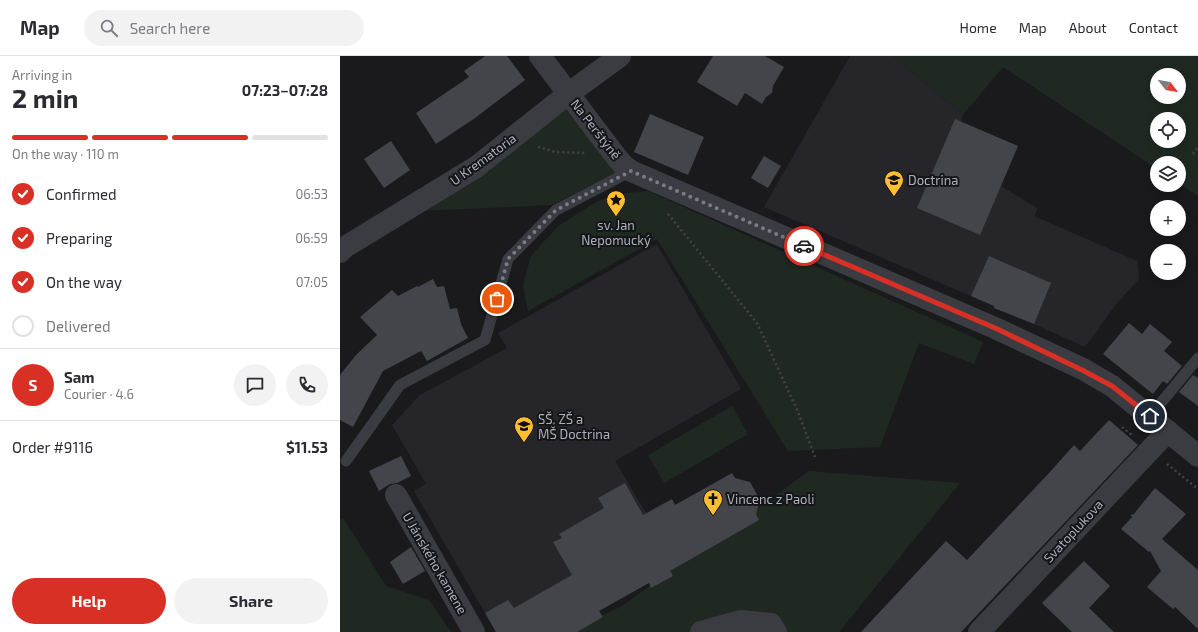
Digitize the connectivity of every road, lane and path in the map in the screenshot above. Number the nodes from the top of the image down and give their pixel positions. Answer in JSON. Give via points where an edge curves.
{"nodes":[{"id":1,"x":540,"y":56,"type":"edge"},
{"id":2,"x":620,"y":56,"type":"edge"},
{"id":3,"x":568,"y":94,"type":"junction"},
{"id":4,"x":512,"y":138,"type":"junction"},
{"id":5,"x":1198,"y":147,"type":"edge"},
{"id":6,"x":614,"y":154,"type":"junction"},
{"id":7,"x":1192,"y":154,"type":"dead end"},
{"id":8,"x":631,"y":171,"type":"junction"},
{"id":9,"x":666,"y":210,"type":"dead end"},
{"id":10,"x":340,"y":252,"type":"edge"},
{"id":11,"x":1198,"y":358,"type":"edge"},
{"id":12,"x":1150,"y":416,"type":"junction"},
{"id":13,"x":1121,"y":426,"type":"dead end"},
{"id":14,"x":1168,"y":431,"type":"junction"},
{"id":15,"x":1149,"y":450,"type":"junction"},
{"id":16,"x":1198,"y":456,"type":"edge"},
{"id":17,"x":815,"y":457,"type":"dead end"},
{"id":18,"x":346,"y":461,"type":"dead end"},
{"id":19,"x":1198,"y":488,"type":"edge"},
{"id":20,"x":396,"y":495,"type":"dead end"},
{"id":21,"x":474,"y":632,"type":"edge"},
{"id":22,"x":702,"y":632,"type":"edge"},
{"id":23,"x":776,"y":632,"type":"edge"},
{"id":24,"x":979,"y":632,"type":"edge"}],
"edges":[{"from":1,"to":3,"type":"street","name":"Na Perštýně"},
{"from":2,"to":3,"type":"street","name":"U Krematoria"},
{"from":3,"to":4,"type":"street","name":"U Krematoria"},
{"from":3,"to":6,"type":"street","name":"Na Perštýně"},
{"from":4,"to":6,"type":"path","via":[[555,152]]},
{"from":4,"to":10,"type":"street","name":"U Krematoria","via":[[476,167]]},
{"from":5,"to":7,"type":"path"},
{"from":6,"to":8,"type":"street","name":"Na Perštýně"},
{"from":8,"to":12,"type":"street","name":"Na Perštýně","via":[[1020,340],[1112,386]]},
{"from":8,"to":18,"type":"lane","via":[[556,210],[513,253],[508,259],[485,340],[400,385]]},
{"from":9,"to":17,"type":"path","via":[[757,323],[798,412]]},
{"from":11,"to":12,"type":"lane"},
{"from":12,"to":14,"type":"street","name":"Na Perštýně"},
{"from":13,"to":15,"type":"path"},
{"from":14,"to":15,"type":"street","name":"Svatoplukova"},
{"from":14,"to":16,"type":"street","name":"Na Perštýně"},
{"from":15,"to":19,"type":"path"},
{"from":15,"to":24,"type":"street","name":"Svatoplukova"},
{"from":20,"to":21,"type":"street","name":"U Jánského kamene"},
{"from":22,"to":23,"type":"street","via":[[740,621],[771,624]]}]}
